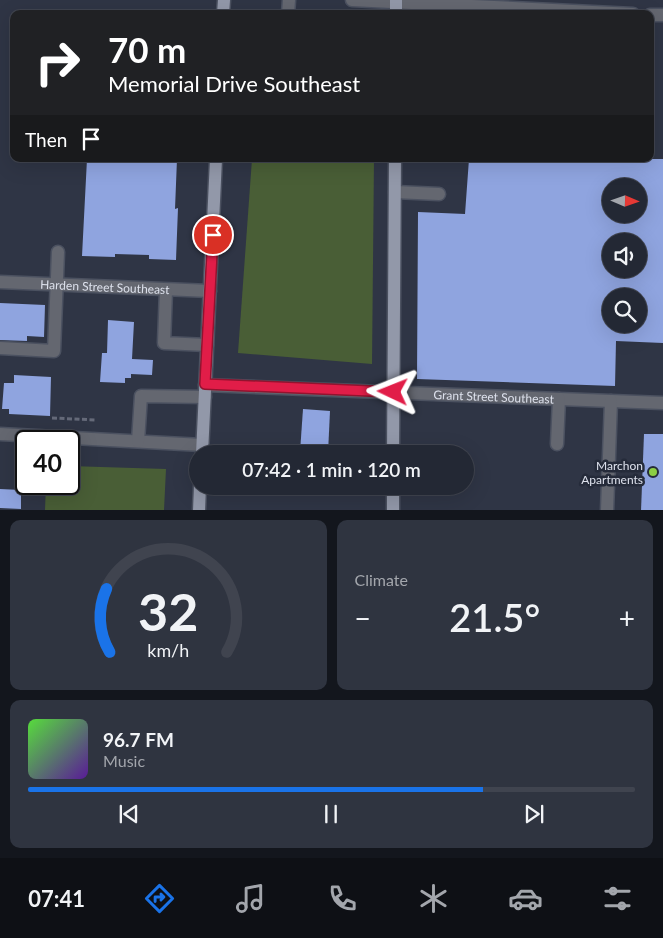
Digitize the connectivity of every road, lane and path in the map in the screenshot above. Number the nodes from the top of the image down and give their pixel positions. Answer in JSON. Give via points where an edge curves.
{"nodes":[{"id":1,"x":352,"y":0,"type":"edge"},
{"id":2,"x":396,"y":5,"type":"edge"},
{"id":3,"x":527,"y":10,"type":"edge"},
{"id":4,"x":216,"y":162,"type":"edge"},
{"id":5,"x":395,"y":162,"type":"edge"},
{"id":6,"x":395,"y":192,"type":"junction"},
{"id":7,"x":439,"y":194,"type":"dead end"},
{"id":8,"x":58,"y":252,"type":"dead end"},
{"id":9,"x":0,"y":282,"type":"edge"},
{"id":10,"x":56,"y":285,"type":"junction"},
{"id":11,"x":166,"y":290,"type":"junction"},
{"id":12,"x":210,"y":292,"type":"junction"},
{"id":13,"x":207,"y":345,"type":"junction"},
{"id":14,"x":0,"y":348,"type":"edge"},
{"id":15,"x":205,"y":391,"type":"junction"},
{"id":16,"x":393,"y":392,"type":"junction"},
{"id":17,"x":559,"y":399,"type":"junction"},
{"id":18,"x":611,"y":401,"type":"junction"},
{"id":19,"x":663,"y":403,"type":"edge"},
{"id":20,"x":52,"y":418,"type":"dead end"},
{"id":21,"x":96,"y":420,"type":"dead end"},
{"id":22,"x":0,"y":434,"type":"edge"},
{"id":23,"x":138,"y":441,"type":"junction"},
{"id":24,"x":557,"y":444,"type":"dead end"},
{"id":25,"x":202,"y":445,"type":"edge"},
{"id":26,"x":393,"y":445,"type":"edge"},
{"id":27,"x":189,"y":447,"type":"edge"},
{"id":28,"x":200,"y":495,"type":"edge"},
{"id":29,"x":393,"y":495,"type":"edge"},
{"id":30,"x":199,"y":510,"type":"edge"},
{"id":31,"x":393,"y":510,"type":"edge"},
{"id":32,"x":607,"y":510,"type":"edge"}],
"edges":[{"from":1,"to":2,"type":"street"},
{"from":2,"to":3,"type":"street"},
{"from":4,"to":12,"type":"main road"},
{"from":5,"to":6,"type":"main road"},
{"from":6,"to":7,"type":"street"},
{"from":6,"to":16,"type":"main road"},
{"from":8,"to":10,"type":"street"},
{"from":9,"to":10,"type":"street","name":"Harden Street Southeast"},
{"from":10,"to":11,"type":"street","name":"Harden Street Southeast"},
{"from":10,"to":14,"type":"street","via":[[54,351]]},
{"from":11,"to":12,"type":"street","name":"Harden Street Southeast"},
{"from":11,"to":13,"type":"street","via":[[164,343]]},
{"from":12,"to":13,"type":"main road"},
{"from":13,"to":15,"type":"main road"},
{"from":15,"to":16,"type":"street","name":"Grant Street Southeast"},
{"from":15,"to":23,"type":"street","name":"Grant Street Southeast","via":[[141,396]]},
{"from":15,"to":25,"type":"main road"},
{"from":16,"to":17,"type":"street","name":"Grant Street Southeast"},
{"from":16,"to":26,"type":"main road"},
{"from":17,"to":18,"type":"street","name":"Grant Street Southeast"},
{"from":17,"to":24,"type":"street"},
{"from":18,"to":19,"type":"street","name":"Grant Street Southeast"},
{"from":18,"to":32,"type":"street"},
{"from":20,"to":21,"type":"path"},
{"from":22,"to":23,"type":"street"},
{"from":23,"to":27,"type":"street"},
{"from":28,"to":30,"type":"main road"},
{"from":29,"to":31,"type":"main road"}]}
